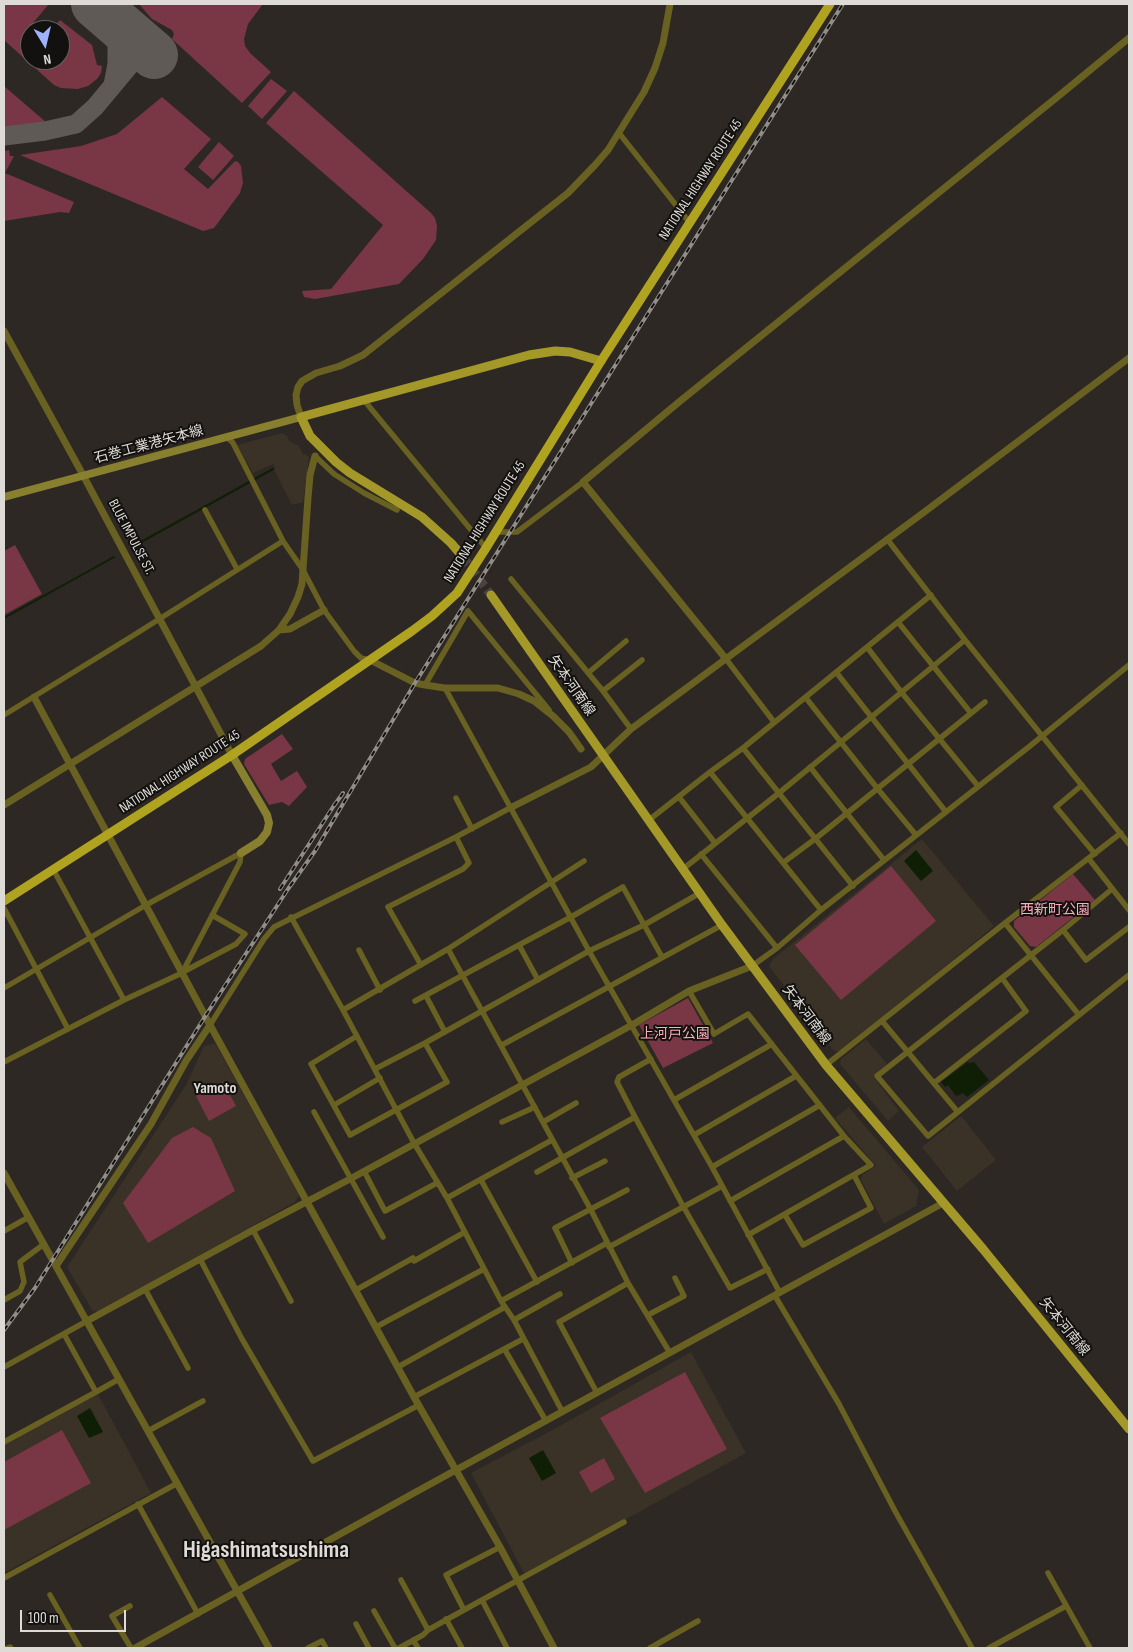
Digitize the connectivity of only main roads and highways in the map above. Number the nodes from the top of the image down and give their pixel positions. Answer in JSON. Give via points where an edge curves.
{"nodes":[{"id":1,"x":830,"y":4,"type":"edge"},
{"id":2,"x":601,"y":361,"type":"junction"},
{"id":3,"x":301,"y":417,"type":"junction"},
{"id":4,"x":4,"y":497,"type":"edge"},
{"id":5,"x":463,"y":557,"type":"tunnel mouth"},
{"id":6,"x":491,"y":595,"type":"tunnel mouth"},
{"id":7,"x":232,"y":756,"type":"junction"},
{"id":8,"x":241,"y":853,"type":"road end"},
{"id":9,"x":4,"y":901,"type":"edge"},
{"id":10,"x":1129,"y":1429,"type":"edge"}],
"edges":[{"from":1,"to":2,"type":"highway","name":"NATIONAL HIGHWAY ROUTE 45"},
{"from":2,"to":3,"type":"main road","via":[[570,352],[529,355]]},
{"from":2,"to":7,"type":"highway","name":"NATIONAL HIGHWAY ROUTE 45","via":[[457,593],[412,632]]},
{"from":3,"to":4,"type":"main road","name":"石巻工業港矢本線"},
{"from":3,"to":5,"type":"main road","via":[[310,436],[336,462],[422,517]]},
{"from":6,"to":10,"type":"main road","name":"矢本河南線","via":[[722,925],[826,1065]]},
{"from":7,"to":8,"type":"main road","via":[[270,823],[263,837]]},
{"from":7,"to":9,"type":"highway","name":"NATIONAL HIGHWAY ROUTE 45"}]}
